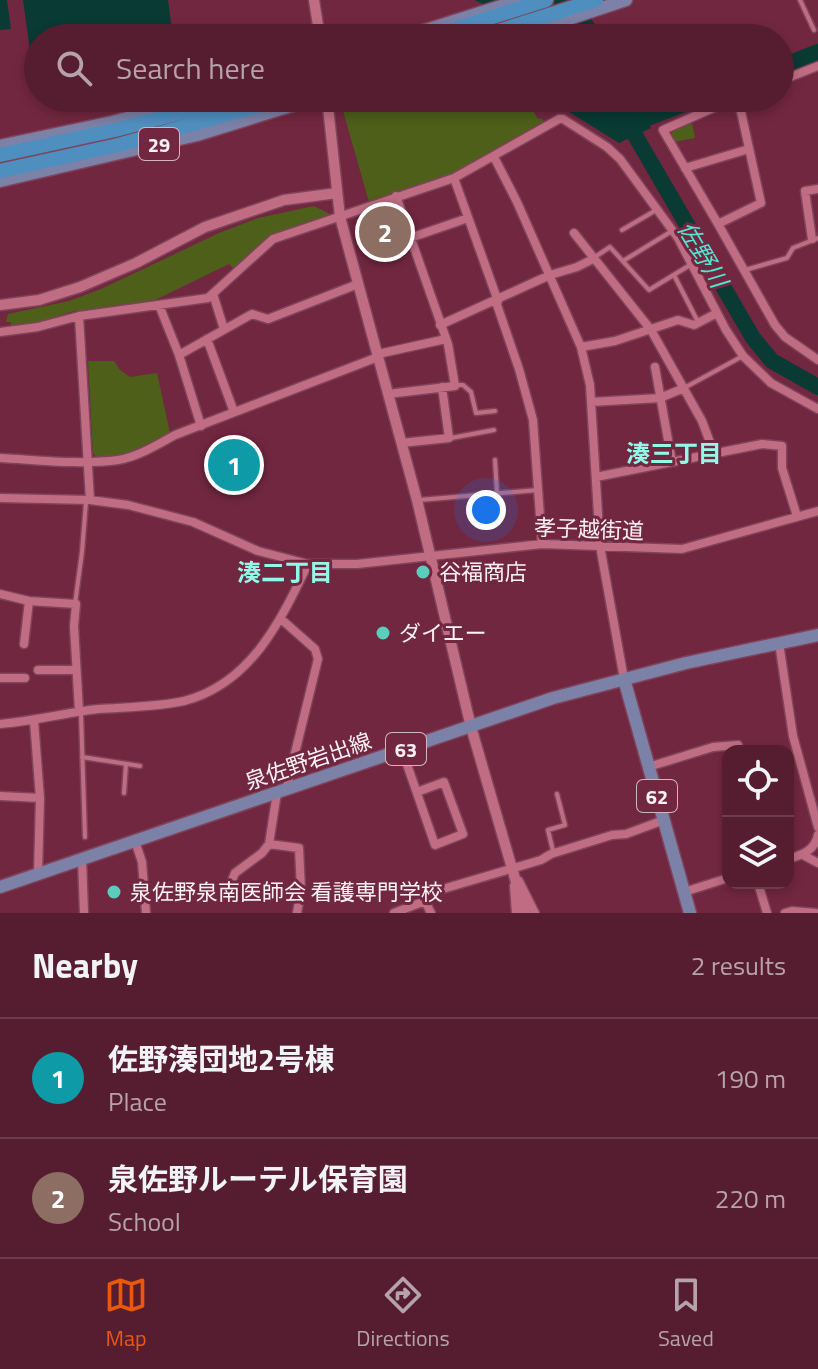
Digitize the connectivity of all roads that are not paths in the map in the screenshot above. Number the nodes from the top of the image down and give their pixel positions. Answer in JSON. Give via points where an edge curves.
{"nodes":[{"id":1,"x":314,"y":0,"type":"edge"},
{"id":2,"x":520,"y":0,"type":"edge"},
{"id":3,"x":546,"y":0,"type":"edge"},
{"id":4,"x":626,"y":0,"type":"edge"},
{"id":5,"x":800,"y":0,"type":"edge"},
{"id":6,"x":596,"y":5,"type":"edge"},
{"id":7,"x":318,"y":24,"type":"edge"},
{"id":8,"x":444,"y":24,"type":"edge"},
{"id":9,"x":471,"y":24,"type":"edge"},
{"id":10,"x":527,"y":24,"type":"edge"},
{"id":11,"x":547,"y":24,"type":"edge"},
{"id":12,"x":814,"y":30,"type":"dead end"},
{"id":13,"x":818,"y":66,"type":"edge"},
{"id":14,"x":794,"y":75,"type":"edge"},
{"id":15,"x":150,"y":112,"type":"edge"},
{"id":16,"x":184,"y":112,"type":"edge"},
{"id":17,"x":240,"y":112,"type":"edge"},
{"id":18,"x":271,"y":112,"type":"edge"},
{"id":19,"x":328,"y":112,"type":"edge"},
{"id":20,"x":705,"y":112,"type":"edge"},
{"id":21,"x":740,"y":112,"type":"edge"},
{"id":22,"x":0,"y":146,"type":"edge"},
{"id":23,"x":749,"y":149,"type":"junction"},
{"id":24,"x":0,"y":155,"type":"edge"},
{"id":25,"x":494,"y":157,"type":"junction"},
{"id":26,"x":685,"y":168,"type":"junction"},
{"id":27,"x":0,"y":171,"type":"edge"},
{"id":28,"x":454,"y":178,"type":"junction"},
{"id":29,"x":0,"y":181,"type":"edge"},
{"id":30,"x":818,"y":189,"type":"edge"},
{"id":31,"x":337,"y":193,"type":"junction"},
{"id":32,"x":396,"y":196,"type":"junction"},
{"id":33,"x":658,"y":209,"type":"junction"},
{"id":34,"x":340,"y":217,"type":"junction"},
{"id":35,"x":468,"y":218,"type":"junction"},
{"id":36,"x":718,"y":224,"type":"junction"},
{"id":37,"x":622,"y":230,"type":"dead end"},
{"id":38,"x":673,"y":230,"type":"junction"},
{"id":39,"x":574,"y":233,"type":"dead end"},
{"id":40,"x":410,"y":238,"type":"junction"},
{"id":41,"x":815,"y":238,"type":"edge"},
{"id":42,"x":593,"y":259,"type":"junction"},
{"id":43,"x":623,"y":261,"type":"junction"},
{"id":44,"x":692,"y":264,"type":"junction"},
{"id":45,"x":743,"y":270,"type":"junction"},
{"id":46,"x":550,"y":275,"type":"junction"},
{"id":47,"x":674,"y":275,"type":"junction"},
{"id":48,"x":358,"y":284,"type":"junction"},
{"id":49,"x":213,"y":294,"type":"junction"},
{"id":50,"x":497,"y":301,"type":"junction"},
{"id":51,"x":0,"y":305,"type":"edge"},
{"id":52,"x":159,"y":305,"type":"junction"},
{"id":53,"x":717,"y":313,"type":"junction"},
{"id":54,"x":79,"y":316,"type":"junction"},
{"id":55,"x":698,"y":323,"type":"junction"},
{"id":56,"x":440,"y":325,"type":"junction"},
{"id":57,"x":224,"y":329,"type":"junction"},
{"id":58,"x":651,"y":330,"type":"junction"},
{"id":59,"x":0,"y":332,"type":"edge"},
{"id":60,"x":207,"y":339,"type":"junction"},
{"id":61,"x":446,"y":339,"type":"junction"},
{"id":62,"x":581,"y":347,"type":"junction"},
{"id":63,"x":179,"y":355,"type":"junction"},
{"id":64,"x":378,"y":356,"type":"junction"},
{"id":65,"x":743,"y":356,"type":"junction"},
{"id":66,"x":818,"y":360,"type":"edge"},
{"id":67,"x":655,"y":367,"type":"dead end"},
{"id":68,"x":455,"y":386,"type":"junction"},
{"id":69,"x":442,"y":387,"type":"junction"},
{"id":70,"x":684,"y":388,"type":"junction"},
{"id":71,"x":388,"y":394,"type":"junction"},
{"id":72,"x":660,"y":398,"type":"junction"},
{"id":73,"x":591,"y":402,"type":"junction"},
{"id":74,"x":818,"y":409,"type":"edge"},
{"id":75,"x":495,"y":411,"type":"dead end"},
{"id":76,"x":234,"y":412,"type":"junction"},
{"id":77,"x":201,"y":426,"type":"junction"},
{"id":78,"x":494,"y":430,"type":"dead end"},
{"id":79,"x":449,"y":438,"type":"junction"},
{"id":80,"x":401,"y":443,"type":"junction"},
{"id":81,"x":714,"y":453,"type":"junction"},
{"id":82,"x":0,"y":458,"type":"edge"},
{"id":83,"x":495,"y":460,"type":"dead end"},
{"id":84,"x":88,"y":461,"type":"junction"},
{"id":85,"x":672,"y":462,"type":"junction"},
{"id":86,"x":596,"y":477,"type":"junction"},
{"id":87,"x":538,"y":490,"type":"junction"},
{"id":88,"x":497,"y":493,"type":"junction"},
{"id":89,"x":0,"y":498,"type":"edge"},
{"id":90,"x":88,"y":500,"type":"junction"},
{"id":91,"x":417,"y":500,"type":"junction"},
{"id":92,"x":818,"y":511,"type":"edge"},
{"id":93,"x":797,"y":516,"type":"junction"},
{"id":94,"x":542,"y":544,"type":"junction"},
{"id":95,"x":600,"y":546,"type":"junction"},
{"id":96,"x":430,"y":557,"type":"junction"},
{"id":97,"x":308,"y":564,"type":"junction"},
{"id":98,"x":0,"y":594,"type":"edge"},
{"id":99,"x":29,"y":601,"type":"junction"},
{"id":100,"x":75,"y":604,"type":"junction"},
{"id":101,"x":281,"y":619,"type":"junction"},
{"id":102,"x":818,"y":635,"type":"edge"},
{"id":103,"x":779,"y":643,"type":"junction"},
{"id":104,"x":24,"y":644,"type":"dead end"},
{"id":105,"x":38,"y":670,"type":"dead end"},
{"id":106,"x":76,"y":670,"type":"junction"},
{"id":107,"x":0,"y":678,"type":"edge"},
{"id":108,"x":25,"y":678,"type":"dead end"},
{"id":109,"x":624,"y":679,"type":"junction"},
{"id":110,"x":80,"y":711,"type":"junction"},
{"id":111,"x":34,"y":721,"type":"junction"},
{"id":112,"x":0,"y":724,"type":"edge"},
{"id":113,"x":471,"y":727,"type":"junction"},
{"id":114,"x":722,"y":746,"type":"edge"},
{"id":115,"x":402,"y":750,"type":"junction"},
{"id":116,"x":82,"y":757,"type":"junction"},
{"id":117,"x":126,"y":764,"type":"junction"},
{"id":118,"x":140,"y":766,"type":"dead end"},
{"id":119,"x":648,"y":767,"type":"junction"},
{"id":120,"x":281,"y":791,"type":"junction"},
{"id":121,"x":417,"y":792,"type":"junction"},
{"id":122,"x":124,"y":793,"type":"dead end"},
{"id":123,"x":557,"y":794,"type":"dead end"},
{"id":124,"x":0,"y":796,"type":"edge"},
{"id":125,"x":40,"y":798,"type":"junction"},
{"id":126,"x":664,"y":820,"type":"junction"},
{"id":127,"x":818,"y":827,"type":"edge"},
{"id":128,"x":818,"y":836,"type":"edge"},
{"id":129,"x":85,"y":837,"type":"dead end"},
{"id":130,"x":135,"y":841,"type":"junction"},
{"id":131,"x":269,"y":844,"type":"junction"},
{"id":132,"x":554,"y":853,"type":"junction"},
{"id":133,"x":803,"y":855,"type":"junction"},
{"id":134,"x":794,"y":857,"type":"edge"},
{"id":135,"x":82,"y":859,"type":"junction"},
{"id":136,"x":818,"y":863,"type":"edge"},
{"id":137,"x":513,"y":868,"type":"junction"},
{"id":138,"x":38,"y":874,"type":"junction"},
{"id":139,"x":722,"y":880,"type":"edge"},
{"id":140,"x":0,"y":887,"type":"edge"},
{"id":141,"x":760,"y":889,"type":"edge"},
{"id":142,"x":684,"y":892,"type":"junction"},
{"id":143,"x":225,"y":897,"type":"dead end"},
{"id":144,"x":425,"y":901,"type":"junction"},
{"id":145,"x":84,"y":913,"type":"edge"},
{"id":146,"x":146,"y":913,"type":"edge"},
{"id":147,"x":297,"y":913,"type":"edge"},
{"id":148,"x":394,"y":913,"type":"edge"},
{"id":149,"x":431,"y":913,"type":"edge"},
{"id":150,"x":516,"y":913,"type":"edge"},
{"id":151,"x":525,"y":913,"type":"edge"},
{"id":152,"x":535,"y":913,"type":"edge"},
{"id":153,"x":690,"y":913,"type":"edge"},
{"id":154,"x":767,"y":913,"type":"edge"},
{"id":155,"x":785,"y":913,"type":"edge"},
{"id":156,"x":816,"y":913,"type":"edge"}],
"edges":[{"from":1,"to":7,"type":"street"},
{"from":2,"to":8,"type":"main road"},
{"from":3,"to":9,"type":"highway"},
{"from":4,"to":6,"type":"main road"},
{"from":5,"to":12,"type":"lane"},
{"from":6,"to":10,"type":"highway"},
{"from":6,"to":11,"type":"main road"},
{"from":13,"to":14,"type":"street"},
{"from":15,"to":22,"type":"main road","number":"29"},
{"from":16,"to":24,"type":"highway"},
{"from":17,"to":27,"type":"highway"},
{"from":18,"to":29,"type":"main road","number":"29","via":[[197,135]]},
{"from":19,"to":31,"type":"street"},
{"from":20,"to":26,"type":"street","via":[[663,130]]},
{"from":21,"to":23,"type":"street"},
{"from":23,"to":26,"type":"street"},
{"from":23,"to":36,"type":"street","via":[[761,203]]},
{"from":25,"to":28,"type":"street"},
{"from":25,"to":33,"type":"street","via":[[563,119],[620,159]]},
{"from":25,"to":46,"type":"street"},
{"from":26,"to":36,"type":"street"},
{"from":28,"to":32,"type":"street"},
{"from":28,"to":35,"type":"street"},
{"from":30,"to":41,"type":"street","via":[[805,191]]},
{"from":31,"to":34,"type":"street"},
{"from":31,"to":51,"type":"street","via":[[284,200],[205,227],[67,292]]},
{"from":32,"to":34,"type":"street"},
{"from":32,"to":40,"type":"street"},
{"from":33,"to":37,"type":"lane"},
{"from":33,"to":38,"type":"street"},
{"from":34,"to":48,"type":"street"},
{"from":34,"to":49,"type":"street","via":[[273,239]]},
{"from":35,"to":40,"type":"street"},
{"from":35,"to":50,"type":"street"},
{"from":36,"to":45,"type":"street"},
{"from":38,"to":43,"type":"lane"},
{"from":38,"to":44,"type":"street"},
{"from":39,"to":42,"type":"street"},
{"from":40,"to":56,"type":"street"},
{"from":41,"to":45,"type":"lane","via":[[793,248],[787,258]]},
{"from":42,"to":43,"type":"lane","via":[[610,247]]},
{"from":42,"to":46,"type":"street"},
{"from":42,"to":58,"type":"street"},
{"from":43,"to":47,"type":"lane","via":[[649,290]]},
{"from":44,"to":47,"type":"lane"},
{"from":44,"to":53,"type":"street"},
{"from":45,"to":66,"type":"street","via":[[785,337]]},
{"from":46,"to":50,"type":"street"},
{"from":46,"to":62,"type":"street"},
{"from":47,"to":55,"type":"lane"},
{"from":48,"to":57,"type":"street","via":[[268,319],[252,314]]},
{"from":48,"to":64,"type":"street"},
{"from":49,"to":52,"type":"street"},
{"from":49,"to":57,"type":"street"},
{"from":50,"to":56,"type":"street"},
{"from":50,"to":87,"type":"street","via":[[533,420]]},
{"from":52,"to":54,"type":"street"},
{"from":52,"to":63,"type":"street"},
{"from":53,"to":55,"type":"street"},
{"from":53,"to":65,"type":"street"},
{"from":54,"to":59,"type":"street"},
{"from":54,"to":84,"type":"street"},
{"from":55,"to":58,"type":"street","via":[[678,320]]},
{"from":56,"to":61,"type":"street"},
{"from":57,"to":60,"type":"street"},
{"from":58,"to":62,"type":"street"},
{"from":58,"to":70,"type":"street"},
{"from":60,"to":63,"type":"street"},
{"from":60,"to":76,"type":"street"},
{"from":61,"to":64,"type":"street"},
{"from":61,"to":68,"type":"street"},
{"from":62,"to":73,"type":"street"},
{"from":63,"to":77,"type":"street"},
{"from":64,"to":71,"type":"street"},
{"from":64,"to":76,"type":"street"},
{"from":65,"to":70,"type":"lane"},
{"from":65,"to":74,"type":"street","via":[[771,383]]},
{"from":67,"to":72,"type":"street"},
{"from":68,"to":69,"type":"street"},
{"from":68,"to":75,"type":"lane","via":[[471,392],[476,413]]},
{"from":69,"to":71,"type":"street"},
{"from":69,"to":79,"type":"street"},
{"from":70,"to":72,"type":"street"},
{"from":70,"to":81,"type":"street"},
{"from":71,"to":80,"type":"street"},
{"from":72,"to":73,"type":"street"},
{"from":72,"to":85,"type":"street"},
{"from":73,"to":86,"type":"street"},
{"from":76,"to":77,"type":"street"},
{"from":77,"to":84,"type":"street","via":[[121,460]]},
{"from":78,"to":79,"type":"lane"},
{"from":79,"to":80,"type":"street"},
{"from":80,"to":91,"type":"street"},
{"from":81,"to":85,"type":"street"},
{"from":81,"to":93,"type":"street","via":[[762,444],[782,446],[782,468]]},
{"from":82,"to":84,"type":"street"},
{"from":83,"to":88,"type":"lane"},
{"from":84,"to":90,"type":"street"},
{"from":85,"to":86,"type":"street"},
{"from":86,"to":95,"type":"street"},
{"from":87,"to":88,"type":"lane"},
{"from":87,"to":94,"type":"street"},
{"from":88,"to":91,"type":"lane"},
{"from":89,"to":90,"type":"street","name":"孝子越街道"},
{"from":90,"to":97,"type":"street","name":"孝子越街道","via":[[193,522],[258,551]]},
{"from":90,"to":100,"type":"lane"},
{"from":91,"to":96,"type":"street"},
{"from":92,"to":93,"type":"street","name":"孝子越街道"},
{"from":93,"to":95,"type":"street","name":"孝子越街道","via":[[682,549]]},
{"from":94,"to":95,"type":"street","name":"孝子越街道"},
{"from":94,"to":96,"type":"street","name":"孝子越街道"},
{"from":95,"to":109,"type":"street"},
{"from":96,"to":97,"type":"street","name":"孝子越街道"},
{"from":96,"to":113,"type":"street"},
{"from":97,"to":101,"type":"street"},
{"from":98,"to":99,"type":"street"},
{"from":99,"to":100,"type":"street"},
{"from":99,"to":104,"type":"street"},
{"from":100,"to":106,"type":"street"},
{"from":101,"to":110,"type":"street","via":[[257,655],[215,688],[184,701]]},
{"from":101,"to":120,"type":"street","via":[[315,649],[318,659]]},
{"from":102,"to":103,"type":"main road","name":"泉佐野岩出線","number":"63"},
{"from":103,"to":109,"type":"main road","name":"泉佐野岩出線","number":"63"},
{"from":103,"to":127,"type":"street","via":[[793,736]]},
{"from":105,"to":106,"type":"street"},
{"from":106,"to":110,"type":"street"},
{"from":107,"to":108,"type":"street"},
{"from":109,"to":113,"type":"main road","name":"泉佐野岩出線","number":"63"},
{"from":109,"to":119,"type":"main road","number":"62"},
{"from":110,"to":111,"type":"street"},
{"from":110,"to":116,"type":"lane"},
{"from":111,"to":112,"type":"street"},
{"from":111,"to":125,"type":"street"},
{"from":113,"to":115,"type":"main road","name":"泉佐野岩出線","number":"63"},
{"from":113,"to":137,"type":"street"},
{"from":114,"to":119,"type":"street"},
{"from":115,"to":120,"type":"main road","name":"泉佐野岩出線","number":"63"},
{"from":115,"to":121,"type":"street"},
{"from":116,"to":117,"type":"lane"},
{"from":116,"to":129,"type":"lane"},
{"from":117,"to":118,"type":"lane"},
{"from":117,"to":122,"type":"lane"},
{"from":119,"to":126,"type":"main road","number":"62"},
{"from":120,"to":130,"type":"main road","name":"泉佐野岩出線","number":"63"},
{"from":120,"to":131,"type":"street"},
{"from":121,"to":121,"type":"street","via":[[435,845],[463,834],[444,782]]},
{"from":123,"to":132,"type":"lane","via":[[565,825],[548,830]]},
{"from":124,"to":125,"type":"street"},
{"from":125,"to":138,"type":"street"},
{"from":126,"to":132,"type":"street"},
{"from":126,"to":142,"type":"main road","number":"62"},
{"from":128,"to":133,"type":"street"},
{"from":130,"to":135,"type":"main road","name":"泉佐野岩出線","number":"63"},
{"from":130,"to":146,"type":"street"},
{"from":131,"to":143,"type":"street","via":[[235,873]]},
{"from":131,"to":147,"type":"street","via":[[299,848]]},
{"from":132,"to":137,"type":"street"},
{"from":133,"to":134,"type":"street"},
{"from":133,"to":136,"type":"street"},
{"from":135,"to":138,"type":"main road","name":"泉佐野岩出線","number":"63"},
{"from":135,"to":145,"type":"street"},
{"from":137,"to":144,"type":"street","via":[[436,891]]},
{"from":137,"to":150,"type":"street"},
{"from":137,"to":151,"type":"street"},
{"from":137,"to":152,"type":"street"},
{"from":138,"to":140,"type":"main road","name":"泉佐野岩出線","number":"63"},
{"from":139,"to":142,"type":"street"},
{"from":141,"to":154,"type":"street"},
{"from":142,"to":153,"type":"main road","number":"62"},
{"from":144,"to":148,"type":"street"},
{"from":144,"to":149,"type":"street"},
{"from":155,"to":156,"type":"street"}]}
